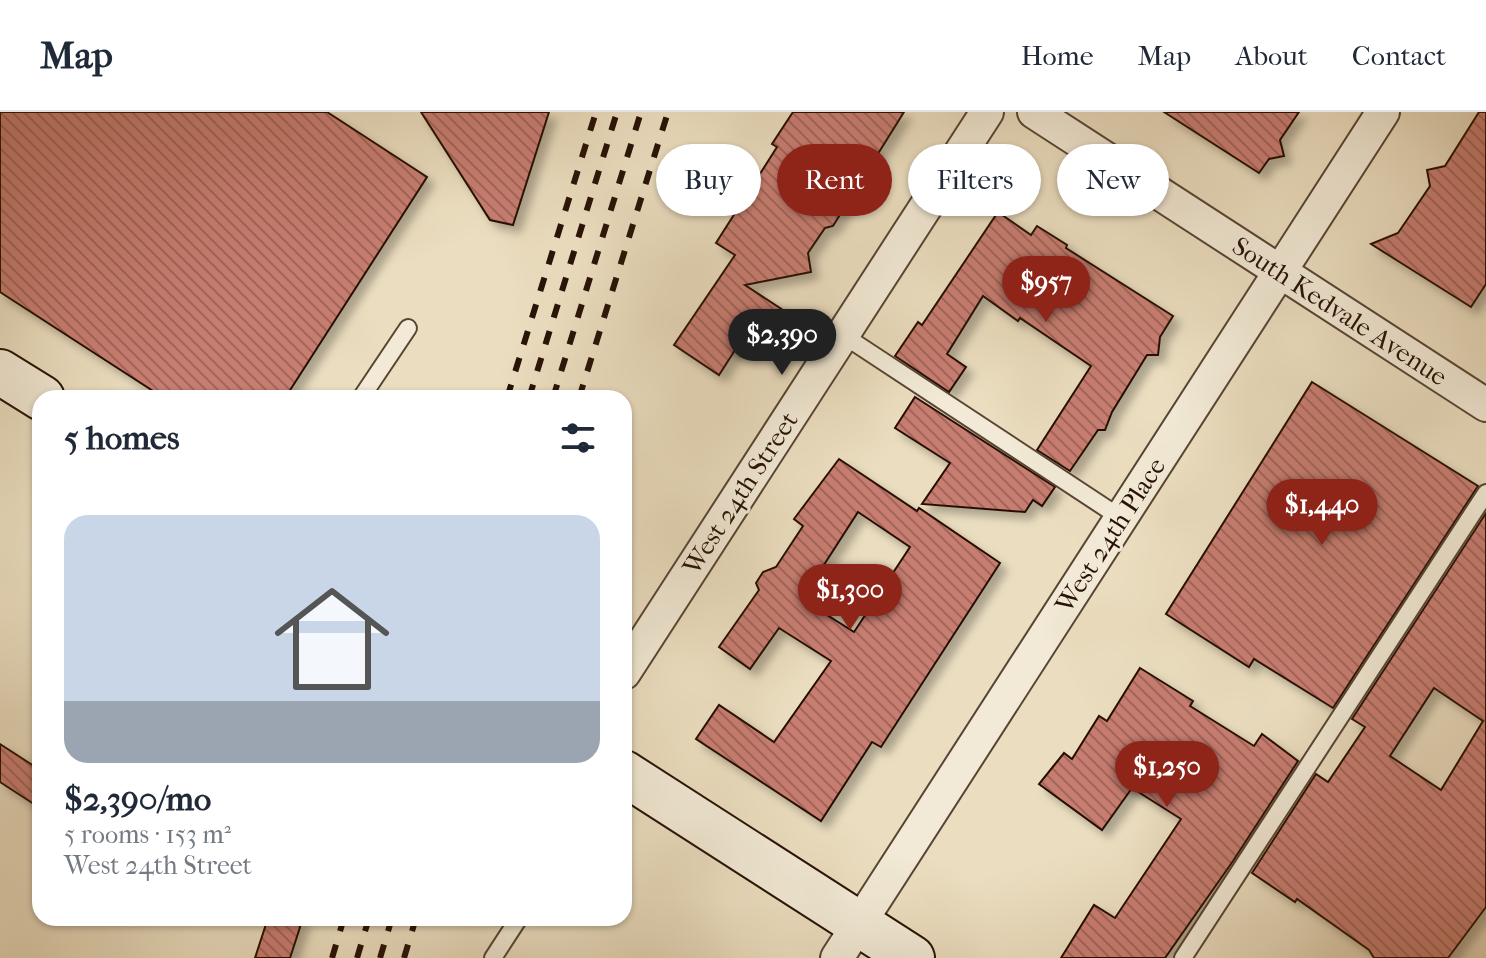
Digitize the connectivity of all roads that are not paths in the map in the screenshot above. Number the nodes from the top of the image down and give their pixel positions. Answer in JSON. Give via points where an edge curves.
{"nodes":[{"id":1,"x":987,"y":112,"type":"edge"},
{"id":2,"x":1383,"y":112,"type":"edge"},
{"id":3,"x":1037,"y":113,"type":"edge"},
{"id":4,"x":1280,"y":272,"type":"junction"},
{"id":5,"x":408,"y":328,"type":"dead end"},
{"id":6,"x":843,"y":335,"type":"junction"},
{"id":7,"x":0,"y":372,"type":"edge"},
{"id":8,"x":366,"y":390,"type":"edge"},
{"id":9,"x":32,"y":392,"type":"edge"},
{"id":10,"x":1486,"y":405,"type":"edge"},
{"id":11,"x":1486,"y":493,"type":"edge"},
{"id":12,"x":1121,"y":518,"type":"junction"},
{"id":13,"x":632,"y":661,"type":"edge"},
{"id":14,"x":632,"y":779,"type":"edge"},
{"id":15,"x":514,"y":926,"type":"edge"},
{"id":16,"x":848,"y":941,"type":"edge"},
{"id":17,"x":493,"y":958,"type":"edge"},
{"id":18,"x":912,"y":958,"type":"edge"},
{"id":19,"x":1183,"y":958,"type":"edge"}],
"edges":[{"from":1,"to":6,"type":"street","name":"West 24th Street"},
{"from":2,"to":4,"type":"street","name":"West 24th Place"},
{"from":3,"to":4,"type":"street","name":"South Kedvale Avenue"},
{"from":4,"to":10,"type":"street","name":"South Kedvale Avenue"},
{"from":4,"to":12,"type":"street","name":"West 24th Place"},
{"from":5,"to":8,"type":"lane"},
{"from":6,"to":12,"type":"lane"},
{"from":6,"to":13,"type":"street","name":"West 24th Street"},
{"from":7,"to":9,"type":"street"},
{"from":11,"to":19,"type":"lane"},
{"from":12,"to":16,"type":"street","name":"West 24th Place"},
{"from":14,"to":16,"type":"street"},
{"from":15,"to":17,"type":"lane"},
{"from":16,"to":18,"type":"street"}]}
